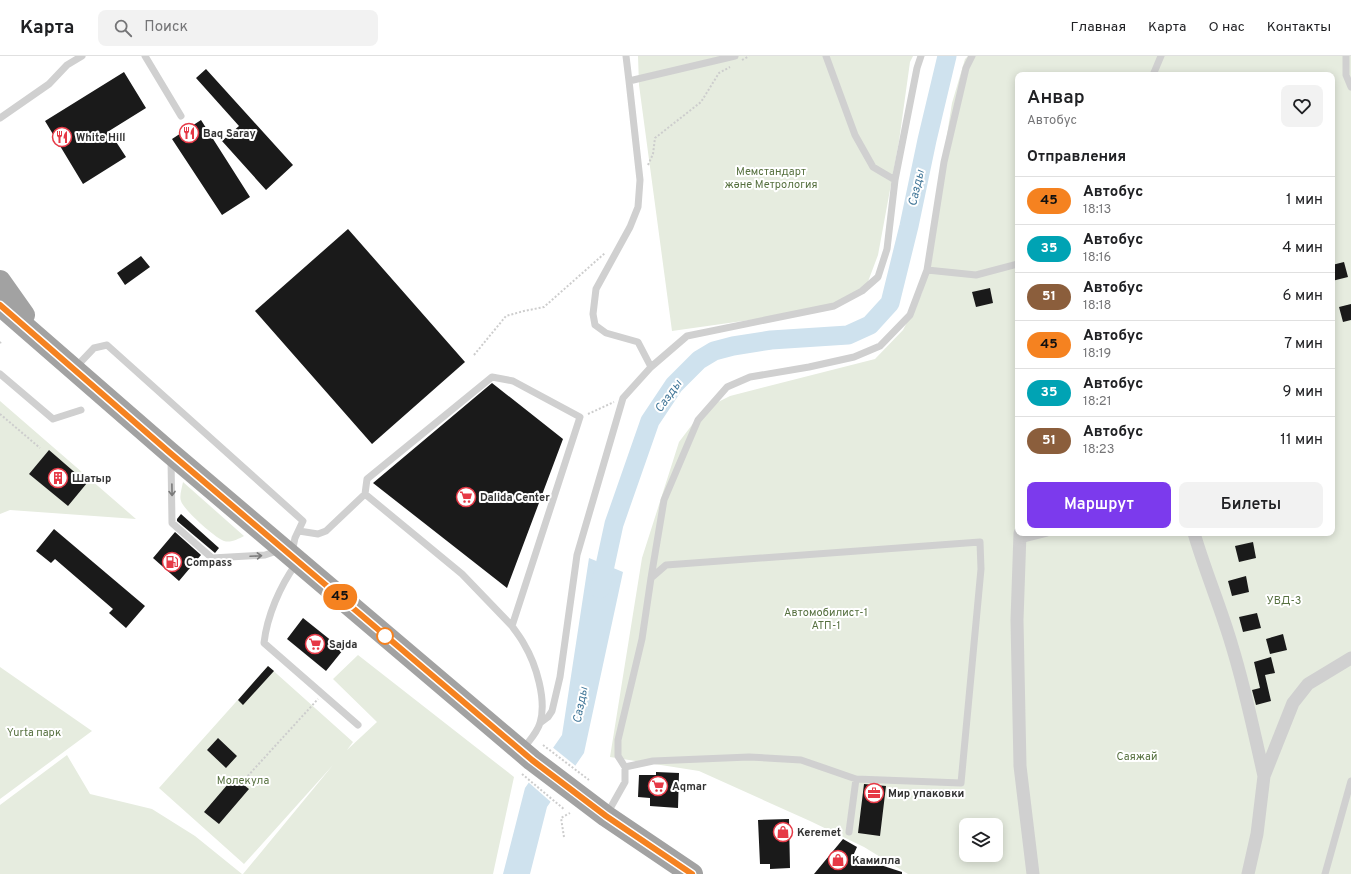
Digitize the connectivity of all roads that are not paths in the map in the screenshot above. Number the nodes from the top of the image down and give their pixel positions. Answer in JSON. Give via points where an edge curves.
{"nodes":[{"id":1,"x":82,"y":56,"type":"edge"},
{"id":2,"x":145,"y":56,"type":"edge"},
{"id":3,"x":626,"y":56,"type":"edge"},
{"id":4,"x":826,"y":56,"type":"edge"},
{"id":5,"x":921,"y":56,"type":"edge"},
{"id":6,"x":972,"y":56,"type":"edge"},
{"id":7,"x":1161,"y":56,"type":"edge"},
{"id":8,"x":1346,"y":56,"type":"edge"},
{"id":9,"x":736,"y":59,"type":"edge"},
{"id":10,"x":1154,"y":72,"type":"edge"},
{"id":11,"x":629,"y":81,"type":"junction"},
{"id":12,"x":1351,"y":87,"type":"edge"},
{"id":13,"x":181,"y":116,"type":"dead end"},
{"id":14,"x":0,"y":118,"type":"edge"},
{"id":15,"x":895,"y":180,"type":"junction"},
{"id":16,"x":1015,"y":265,"type":"edge"},
{"id":17,"x":927,"y":270,"type":"junction"},
{"id":18,"x":0,"y":281,"type":"edge"},
{"id":19,"x":0,"y":305,"type":"edge"},
{"id":20,"x":48,"y":346,"type":"junction"},
{"id":21,"x":651,"y":367,"type":"junction"},
{"id":22,"x":74,"y":369,"type":"junction"},
{"id":23,"x":0,"y":374,"type":"edge"},
{"id":24,"x":81,"y":410,"type":"dead end"},
{"id":25,"x":169,"y":452,"type":"junction"},
{"id":26,"x":365,"y":494,"type":"junction"},
{"id":27,"x":299,"y":531,"type":"junction"},
{"id":28,"x":1195,"y":536,"type":"edge"},
{"id":29,"x":1019,"y":537,"type":"edge"},
{"id":30,"x":290,"y":556,"type":"junction"},
{"id":31,"x":651,"y":578,"type":"junction"},
{"id":32,"x":512,"y":626,"type":"junction"},
{"id":33,"x":1351,"y":658,"type":"edge"},
{"id":34,"x":540,"y":723,"type":"junction"},
{"id":35,"x":358,"y":725,"type":"dead end"},
{"id":36,"x":529,"y":757,"type":"junction"},
{"id":37,"x":625,"y":767,"type":"junction"},
{"id":38,"x":1264,"y":776,"type":"junction"},
{"id":39,"x":856,"y":780,"type":"junction"},
{"id":40,"x":1351,"y":781,"type":"edge"},
{"id":41,"x":606,"y":816,"type":"junction"},
{"id":42,"x":849,"y":832,"type":"dead end"},
{"id":43,"x":692,"y":874,"type":"edge"},
{"id":44,"x":1033,"y":874,"type":"edge"},
{"id":45,"x":1248,"y":874,"type":"edge"},
{"id":46,"x":1324,"y":874,"type":"edge"}],
"edges":[{"from":1,"to":14,"type":"lane","via":[[67,65],[49,84]]},
{"from":2,"to":13,"type":"lane"},
{"from":3,"to":11,"type":"lane"},
{"from":4,"to":15,"type":"lane","via":[[855,135],[873,167]]},
{"from":5,"to":15,"type":"lane"},
{"from":6,"to":17,"type":"lane","via":[[966,68],[944,162]]},
{"from":7,"to":10,"type":"lane"},
{"from":8,"to":12,"type":"lane","via":[[1346,75]]},
{"from":9,"to":11,"type":"lane"},
{"from":11,"to":21,"type":"lane","via":[[640,180],[638,207],[596,290],[593,314],[595,326],[606,333],[638,342]]},
{"from":15,"to":21,"type":"lane","via":[[887,249],[878,277],[862,291],[834,306],[687,336]]},
{"from":16,"to":17,"type":"lane","via":[[976,275]]},
{"from":17,"to":31,"type":"lane","via":[[910,315],[880,346],[854,357],[750,377],[727,386],[698,420],[664,500]]},
{"from":18,"to":20,"type":"highway"},
{"from":19,"to":20,"type":"highway"},
{"from":20,"to":22,"type":"highway"},
{"from":21,"to":34,"type":"lane","via":[[623,398],[577,555],[560,677],[552,711]]},
{"from":22,"to":25,"type":"highway"},
{"from":22,"to":27,"type":"lane","via":[[94,348],[107,345],[303,521]]},
{"from":23,"to":24,"type":"lane","via":[[53,419]]},
{"from":25,"to":30,"type":"highway"},
{"from":25,"to":30,"type":"lane","one_way":true,"via":[[172,522],[212,558]]},
{"from":26,"to":27,"type":"lane","via":[[326,531],[318,534]]},
{"from":26,"to":32,"type":"lane","via":[[462,574]]},
{"from":26,"to":32,"type":"lane","via":[[367,479],[492,377],[513,381],[580,417]]},
{"from":27,"to":30,"type":"lane"},
{"from":28,"to":38,"type":"street","via":[[1232,645]]},
{"from":29,"to":44,"type":"street","via":[[1017,620],[1020,766]]},
{"from":30,"to":35,"type":"lane","via":[[288,575],[266,627],[264,644]]},
{"from":30,"to":36,"type":"highway"},
{"from":31,"to":37,"type":"lane","via":[[642,638],[618,740],[618,756]]},
{"from":31,"to":39,"type":"lane","via":[[666,564],[980,542],[981,569],[961,784]]},
{"from":32,"to":34,"type":"lane","via":[[525,644],[543,694]]},
{"from":33,"to":38,"type":"street","via":[[1308,684],[1293,703]]},
{"from":34,"to":36,"type":"lane"},
{"from":36,"to":41,"type":"highway","via":[[575,800]]},
{"from":37,"to":39,"type":"lane","via":[[653,761],[749,757],[801,760]]},
{"from":37,"to":41,"type":"lane","via":[[625,782]]},
{"from":38,"to":45,"type":"street","via":[[1257,834]]},
{"from":39,"to":42,"type":"lane"},
{"from":40,"to":46,"type":"lane"},
{"from":41,"to":43,"type":"highway"}]}
